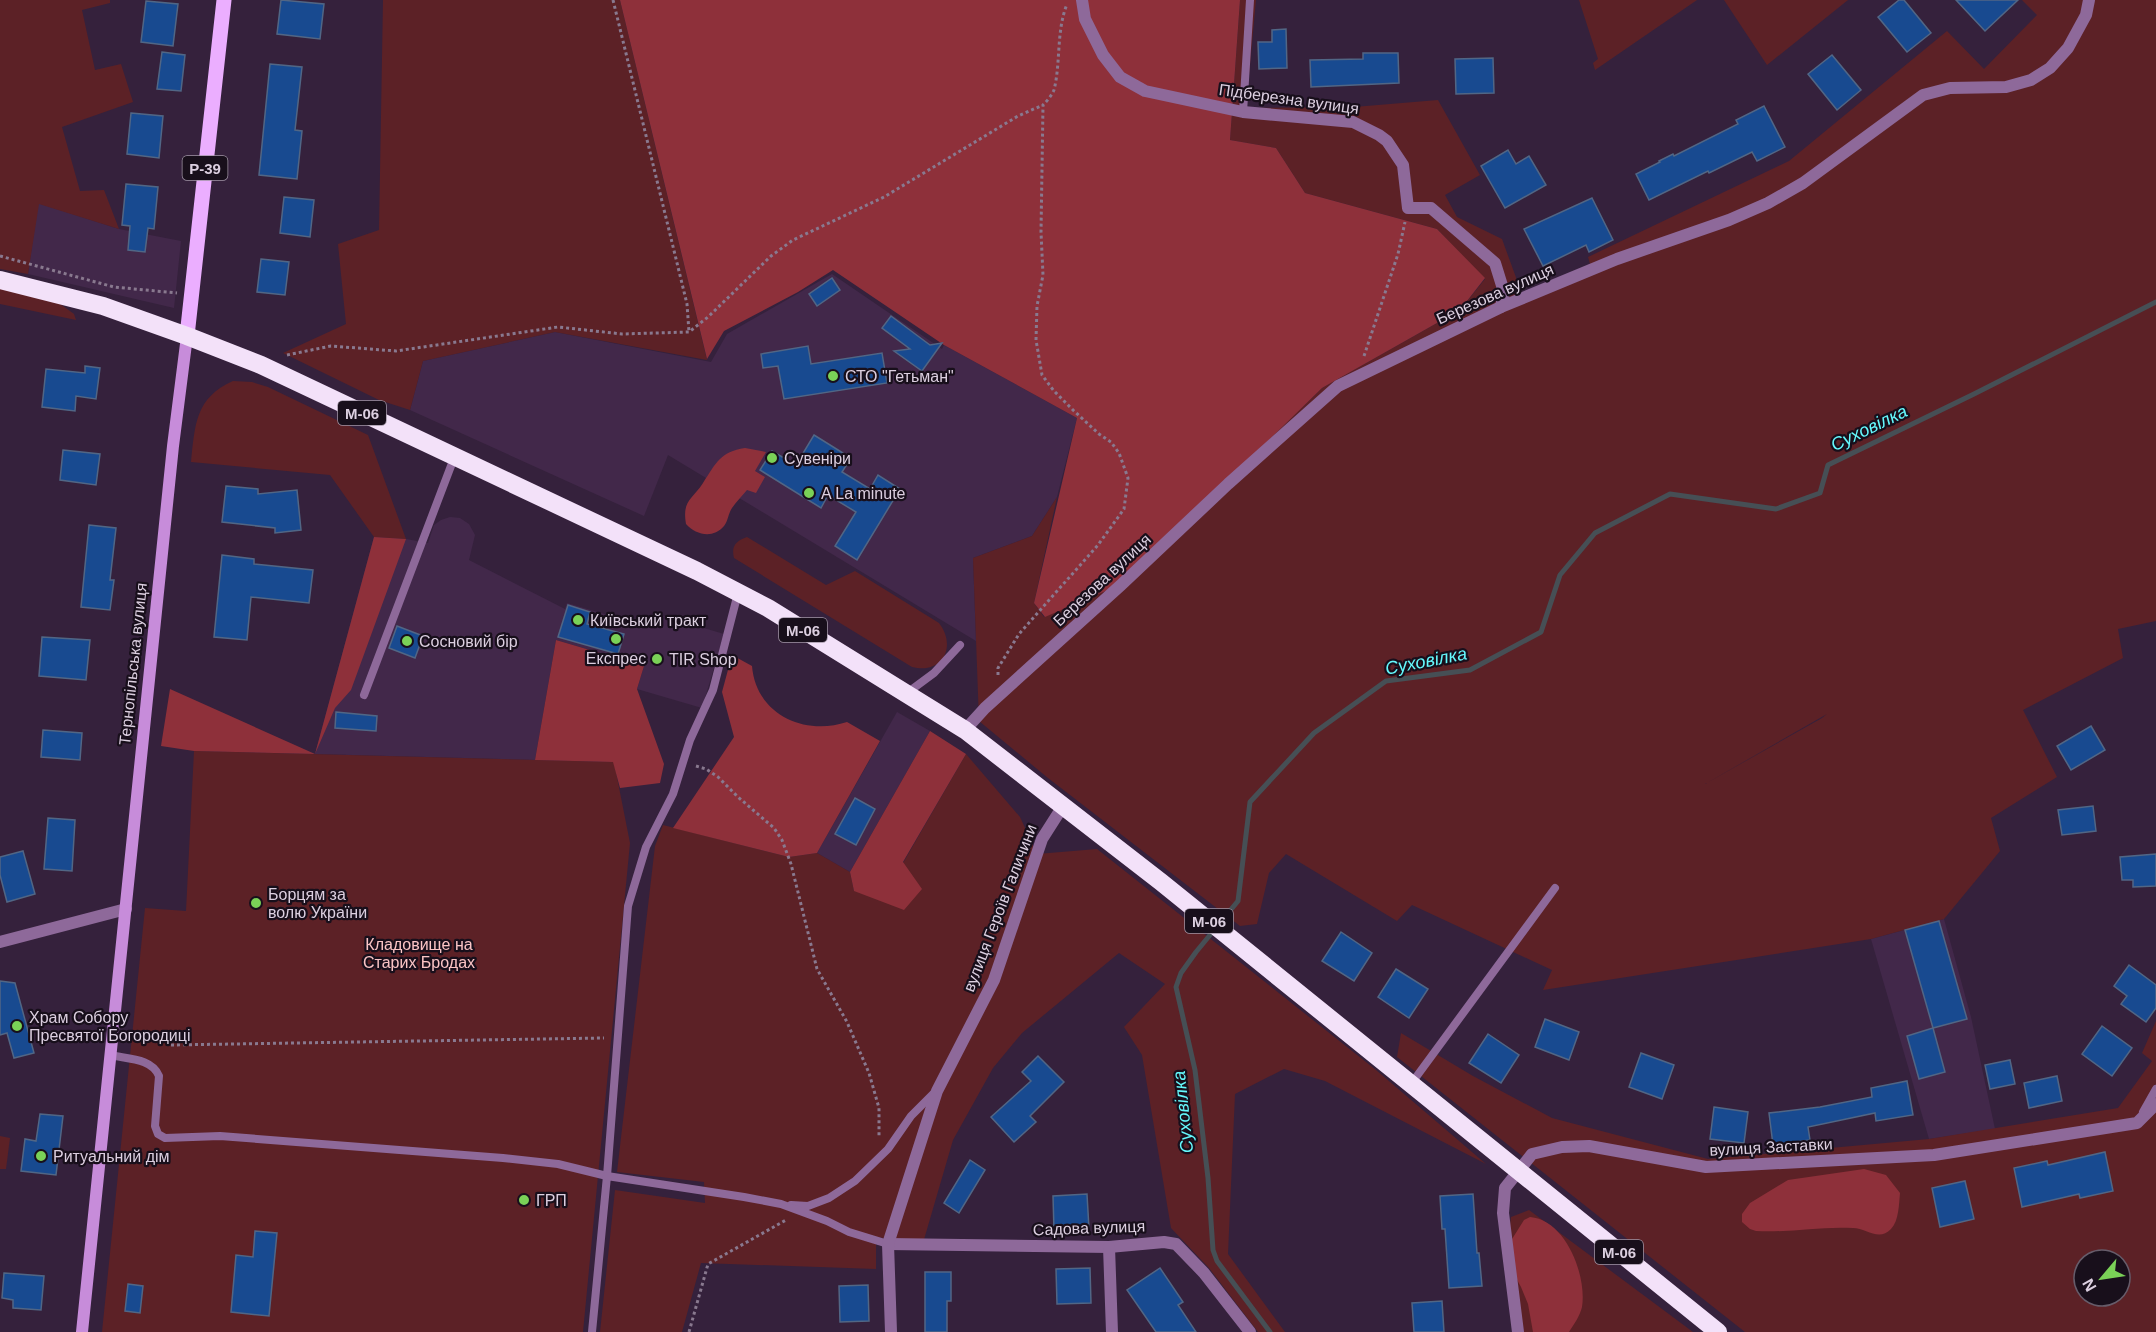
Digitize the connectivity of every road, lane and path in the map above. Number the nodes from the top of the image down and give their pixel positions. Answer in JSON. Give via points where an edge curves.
{"nodes":[{"id":1,"x":224,"y":0,"type":"edge"},
{"id":2,"x":613,"y":0,"type":"edge"},
{"id":3,"x":1069,"y":0,"type":"edge"},
{"id":4,"x":1082,"y":0,"type":"edge"},
{"id":5,"x":1250,"y":0,"type":"edge"},
{"id":6,"x":2089,"y":0,"type":"edge"},
{"id":7,"x":1043,"y":105,"type":"junction"},
{"id":8,"x":1243,"y":112,"type":"junction"},
{"id":9,"x":1408,"y":208,"type":"junction"},
{"id":10,"x":0,"y":256,"type":"edge"},
{"id":11,"x":0,"y":280,"type":"edge"},
{"id":12,"x":190,"y":294,"type":"junction"},
{"id":13,"x":1501,"y":307,"type":"junction"},
{"id":14,"x":688,"y":332,"type":"junction"},
{"id":15,"x":187,"y":336,"type":"junction"},
{"id":16,"x":286,"y":355,"type":"dead end"},
{"id":17,"x":1356,"y":377,"type":"junction"},
{"id":18,"x":454,"y":458,"type":"junction"},
{"id":19,"x":738,"y":593,"type":"junction"},
{"id":20,"x":960,"y":645,"type":"dead end"},
{"id":21,"x":907,"y":693,"type":"junction"},
{"id":22,"x":364,"y":695,"type":"dead end"},
{"id":23,"x":995,"y":699,"type":"junction"},
{"id":24,"x":964,"y":730,"type":"junction"},
{"id":25,"x":680,"y":769,"type":"junction"},
{"id":26,"x":1063,"y":806,"type":"junction"},
{"id":27,"x":1555,"y":888,"type":"dead end"},
{"id":28,"x":126,"y":909,"type":"junction"},
{"id":29,"x":0,"y":942,"type":"edge"},
{"id":30,"x":611,"y":1038,"type":"dead end"},
{"id":31,"x":171,"y":1045,"type":"dead end"},
{"id":32,"x":110,"y":1055,"type":"junction"},
{"id":33,"x":1411,"y":1084,"type":"junction"},
{"id":34,"x":2156,"y":1089,"type":"edge"},
{"id":35,"x":936,"y":1090,"type":"junction"},
{"id":36,"x":2156,"y":1104,"type":"edge"},
{"id":37,"x":2137,"y":1123,"type":"junction"},
{"id":38,"x":872,"y":1164,"type":"junction"},
{"id":39,"x":1519,"y":1171,"type":"junction"},
{"id":40,"x":607,"y":1176,"type":"junction"},
{"id":41,"x":782,"y":1204,"type":"junction"},
{"id":42,"x":801,"y":1211,"type":"junction"},
{"id":43,"x":888,"y":1244,"type":"junction"},
{"id":44,"x":1109,"y":1247,"type":"junction"},
{"id":45,"x":82,"y":1332,"type":"edge"},
{"id":46,"x":592,"y":1332,"type":"edge"},
{"id":47,"x":689,"y":1332,"type":"edge"},
{"id":48,"x":891,"y":1332,"type":"edge"},
{"id":49,"x":1112,"y":1332,"type":"edge"},
{"id":50,"x":1251,"y":1332,"type":"edge"},
{"id":51,"x":1518,"y":1332,"type":"edge"},
{"id":52,"x":1718,"y":1332,"type":"edge"}],
"edges":[{"from":1,"to":12,"type":"main road","name":"Тернопільська вулиця","number":"Р-39"},
{"from":2,"to":14,"type":"path","via":[[687,303]]},
{"from":3,"to":7,"type":"path","via":[[1064,12],[1054,92]]},
{"from":4,"to":8,"type":"street","name":"Підберезна вулиця","via":[[1090,33],[1120,77],[1145,91]]},
{"from":5,"to":8,"type":"lane"},
{"from":6,"to":13,"type":"street","name":"Березова вулиця","via":[[2086,15],[2068,48],[2031,81],[2006,87],[1950,88],[1923,95],[1803,183],[1768,203]]},
{"from":7,"to":14,"type":"path","via":[[884,197],[793,240]]},
{"from":7,"to":23,"type":"path","via":[[1042,275],[1036,340],[1042,375],[1073,410],[1111,442],[1128,478],[1124,509],[1098,545],[1019,634],[998,668]]},
{"from":8,"to":9,"type":"street","name":"Підберезна вулиця","via":[[1353,122],[1371,130],[1387,141],[1403,165]]},
{"from":9,"to":13,"type":"street","via":[[1431,208],[1495,263],[1504,292]]},
{"from":9,"to":17,"type":"path","via":[[1398,254]]},
{"from":10,"to":12,"type":"path","via":[[114,287]]},
{"from":11,"to":15,"type":"highway","number":"М-06","via":[[77,298]]},
{"from":12,"to":15,"type":"main road","name":"Тернопільська вулиця","number":"Р-39"},
{"from":13,"to":17,"type":"street","name":"Березова вулиця"},
{"from":14,"to":16,"type":"path","via":[[622,334],[558,327],[396,351],[331,346]]},
{"from":15,"to":18,"type":"highway","number":"М-06","via":[[261,365]]},
{"from":15,"to":28,"type":"main road","name":"Тернопільська вулиця"},
{"from":17,"to":23,"type":"street","name":"Березова вулиця","via":[[1338,386],[1228,484]]},
{"from":18,"to":19,"type":"highway","number":"М-06"},
{"from":18,"to":22,"type":"lane"},
{"from":19,"to":21,"type":"highway","number":"М-06"},
{"from":19,"to":25,"type":"lane","via":[[713,690]]},
{"from":20,"to":21,"type":"lane","via":[[934,673]]},
{"from":21,"to":24,"type":"highway","number":"М-06"},
{"from":23,"to":24,"type":"street","name":"Березова вулиця"},
{"from":24,"to":26,"type":"highway","number":"М-06"},
{"from":25,"to":38,"type":"path","via":[[697,766],[718,777],[782,840],[817,969],[847,1022],[879,1108],[877,1153]]},
{"from":25,"to":40,"type":"lane","via":[[673,794],[646,847],[628,906]]},
{"from":26,"to":33,"type":"highway","number":"М-06"},
{"from":26,"to":35,"type":"street","name":"вулиця Героїв Галичини","via":[[1042,839],[994,980]]},
{"from":27,"to":33,"type":"lane"},
{"from":28,"to":29,"type":"street"},
{"from":28,"to":32,"type":"main road","name":"Тернопільська вулиця"},
{"from":30,"to":31,"type":"path"},
{"from":32,"to":40,"type":"lane","via":[[151,1064],[156,1069],[159,1076],[154,1126],[165,1138],[220,1136],[503,1158],[558,1164]]},
{"from":32,"to":45,"type":"main road","name":"Тернопільська вулиця"},
{"from":33,"to":39,"type":"highway","number":"М-06"},
{"from":34,"to":37,"type":"lane"},
{"from":35,"to":38,"type":"lane"},
{"from":35,"to":43,"type":"street","name":"вулиця Героїв Галичини"},
{"from":36,"to":37,"type":"street"},
{"from":37,"to":39,"type":"street","name":"вулиця Заставки","via":[[1934,1155],[1706,1167],[1589,1146],[1562,1147],[1532,1154]]},
{"from":38,"to":41,"type":"lane","via":[[829,1198],[808,1206]]},
{"from":39,"to":51,"type":"street","name":"вулиця Заставки","via":[[1505,1188],[1503,1213]]},
{"from":39,"to":52,"type":"highway","number":"М-06"},
{"from":40,"to":41,"type":"lane"},
{"from":40,"to":46,"type":"lane"},
{"from":41,"to":42,"type":"lane"},
{"from":42,"to":43,"type":"lane"},
{"from":42,"to":47,"type":"path","via":[[708,1264]]},
{"from":43,"to":44,"type":"street","name":"Садова вулиця"},
{"from":43,"to":48,"type":"street","name":"вулиця Героїв Галичини"},
{"from":44,"to":49,"type":"street"},
{"from":44,"to":50,"type":"street","name":"Садова вулиця","via":[[1176,1244]]}]}
